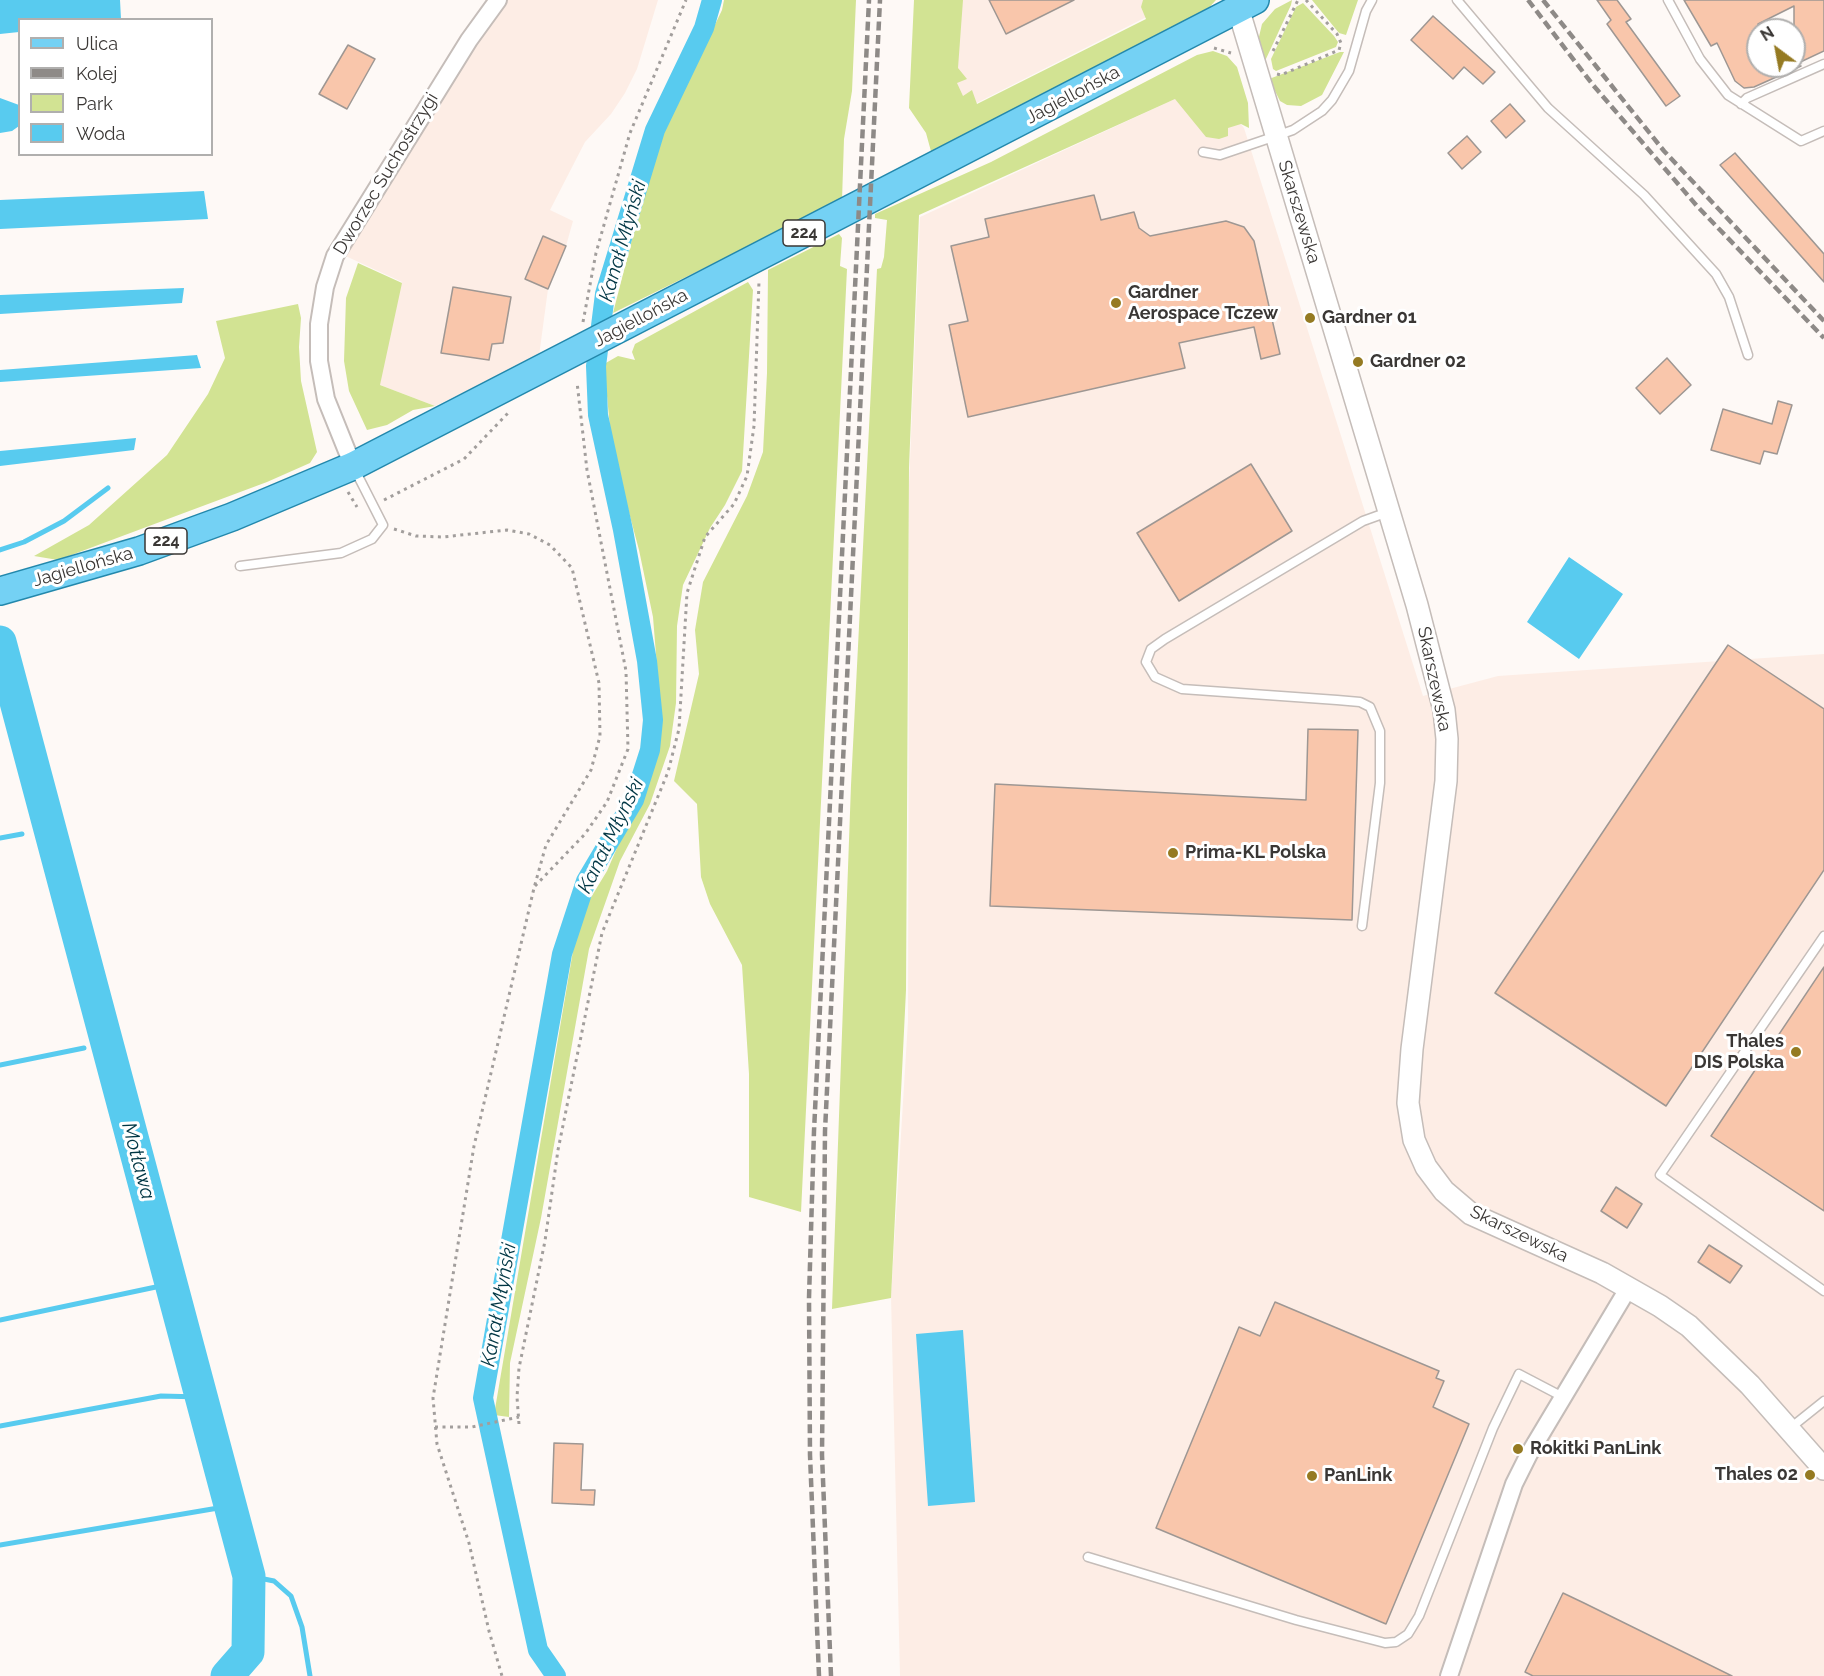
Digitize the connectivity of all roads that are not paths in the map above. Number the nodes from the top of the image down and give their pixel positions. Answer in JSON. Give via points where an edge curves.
{"nodes":[{"id":1,"x":498,"y":0,"type":"edge"},
{"id":2,"x":1372,"y":0,"type":"edge"},
{"id":3,"x":1456,"y":0,"type":"edge"},
{"id":4,"x":1668,"y":0,"type":"edge"},
{"id":5,"x":1243,"y":3,"type":"edge"},
{"id":6,"x":1824,"y":64,"type":"edge"},
{"id":7,"x":1741,"y":104,"type":"junction"},
{"id":8,"x":1824,"y":131,"type":"edge"},
{"id":9,"x":1276,"y":136,"type":"junction"},
{"id":10,"x":1203,"y":152,"type":"dead end"},
{"id":11,"x":1748,"y":355,"type":"dead end"},
{"id":12,"x":353,"y":466,"type":"junction"},
{"id":13,"x":1388,"y":512,"type":"junction"},
{"id":14,"x":240,"y":566,"type":"dead end"},
{"id":15,"x":3,"y":590,"type":"edge"},
{"id":16,"x":1362,"y":926,"type":"dead end"},
{"id":17,"x":1824,"y":936,"type":"edge"},
{"id":18,"x":1629,"y":1287,"type":"junction"},
{"id":19,"x":1824,"y":1291,"type":"edge"},
{"id":20,"x":1563,"y":1397,"type":"junction"},
{"id":21,"x":1824,"y":1401,"type":"edge"},
{"id":22,"x":1788,"y":1430,"type":"junction"},
{"id":23,"x":1824,"y":1469,"type":"edge"},
{"id":24,"x":1088,"y":1557,"type":"dead end"},
{"id":25,"x":1449,"y":1676,"type":"edge"}],
"edges":[{"from":1,"to":12,"type":"street","name":"Dworzec Suchostrzygi","via":[[335,256],[325,287],[319,361],[326,399]]},
{"from":2,"to":9,"type":"lane","via":[[1348,71],[1332,100],[1311,120]]},
{"from":3,"to":11,"type":"lane","via":[[1548,108],[1644,195],[1716,274],[1729,297]]},
{"from":4,"to":7,"type":"lane","via":[[1700,58],[1728,95]]},
{"from":5,"to":9,"type":"street","name":"Skarszewska"},
{"from":5,"to":12,"type":"main road","name":"Jagiellońska","number":"224"},
{"from":6,"to":7,"type":"lane"},
{"from":7,"to":8,"type":"lane","via":[[1801,141]]},
{"from":9,"to":10,"type":"lane","via":[[1220,155]]},
{"from":9,"to":13,"type":"street","name":"Skarszewska"},
{"from":12,"to":14,"type":"lane","via":[[383,525],[372,539],[341,553]]},
{"from":12,"to":15,"type":"main road","name":"Jagiellońska","number":"224","via":[[140,551]]},
{"from":13,"to":16,"type":"lane","via":[[1363,521],[1164,639],[1151,649],[1146,662],[1155,677],[1182,689],[1360,702],[1370,707],[1380,731],[1380,783]]},
{"from":13,"to":18,"type":"street","name":"Skarszewska","via":[[1436,673],[1447,739],[1446,781],[1412,1049],[1408,1103],[1414,1140],[1426,1167],[1444,1191],[1471,1214]]},
{"from":17,"to":19,"type":"lane","via":[[1660,1175]]},
{"from":18,"to":20,"type":"street"},
{"from":18,"to":22,"type":"street","name":"Skarszewska","via":[[1689,1326],[1718,1352]]},
{"from":20,"to":24,"type":"lane","via":[[1519,1374],[1493,1428],[1419,1616],[1408,1634],[1396,1642],[1385,1643],[1296,1620]]},
{"from":20,"to":25,"type":"street","via":[[1514,1484]]},
{"from":21,"to":22,"type":"lane"},
{"from":22,"to":23,"type":"street","name":"Skarszewska"}]}
